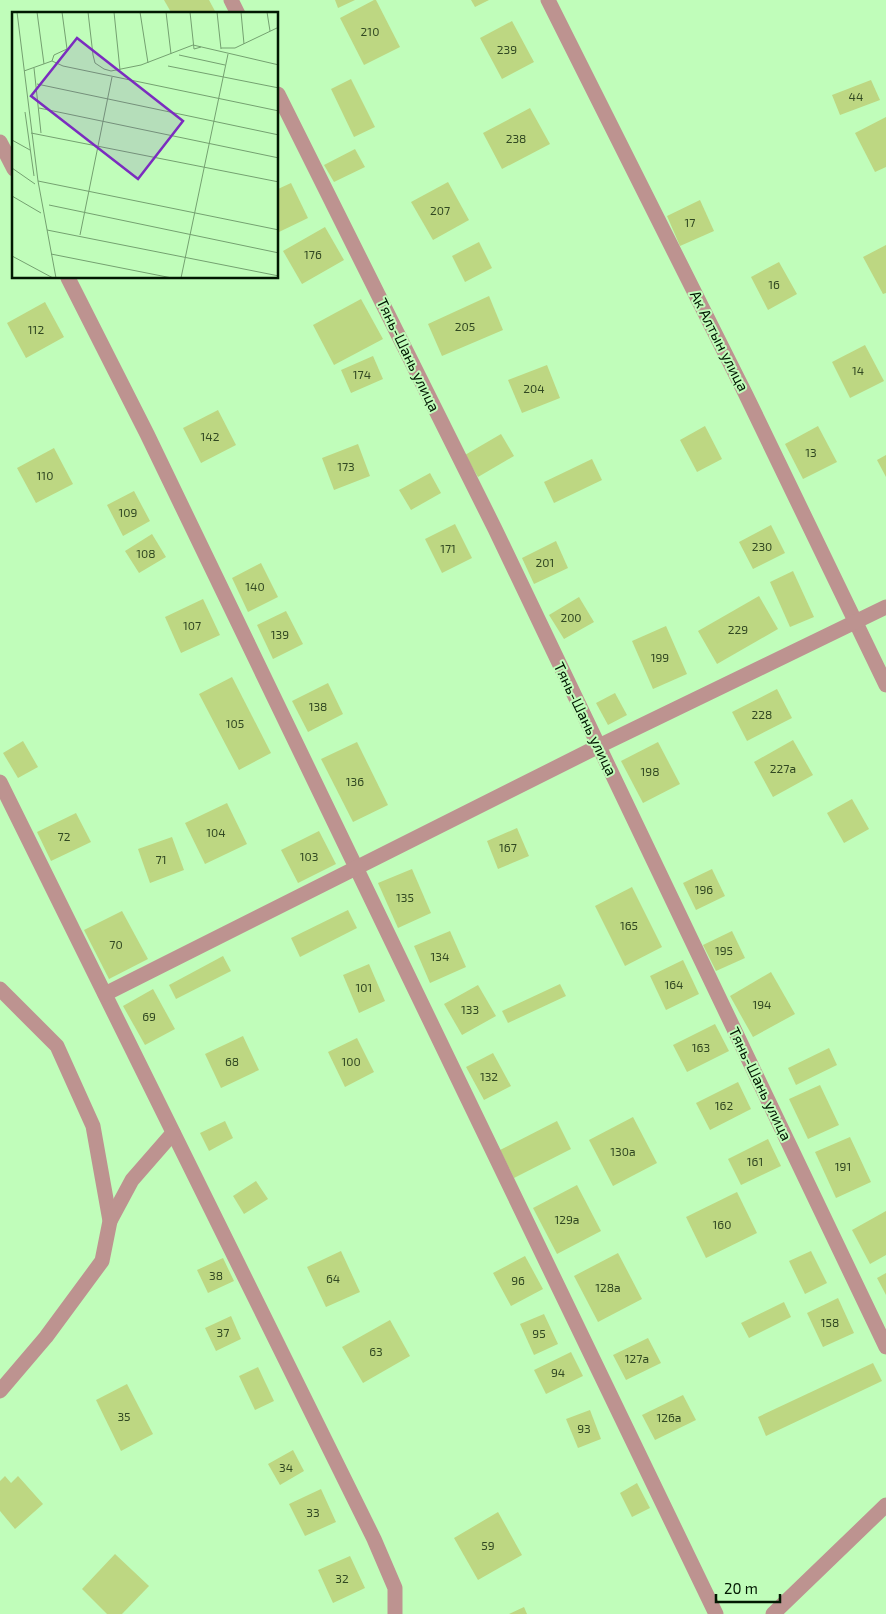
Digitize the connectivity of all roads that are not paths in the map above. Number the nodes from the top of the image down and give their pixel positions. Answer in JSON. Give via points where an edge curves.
{"nodes":[{"id":1,"x":231,"y":0,"type":"edge"},
{"id":2,"x":548,"y":0,"type":"edge"},
{"id":3,"x":237,"y":12,"type":"edge"},
{"id":4,"x":279,"y":96,"type":"edge"},
{"id":5,"x":0,"y":142,"type":"edge"},
{"id":6,"x":12,"y":165,"type":"edge"},
{"id":7,"x":69,"y":279,"type":"edge"},
{"id":8,"x":886,"y":607,"type":"edge"},
{"id":9,"x":856,"y":622,"type":"junction"},
{"id":10,"x":886,"y":685,"type":"edge"},
{"id":11,"x":598,"y":746,"type":"junction"},
{"id":12,"x":0,"y":782,"type":"edge"},
{"id":13,"x":357,"y":868,"type":"junction"},
{"id":14,"x":0,"y":989,"type":"edge"},
{"id":15,"x":104,"y":994,"type":"junction"},
{"id":16,"x":174,"y":1133,"type":"junction"},
{"id":17,"x":110,"y":1221,"type":"junction"},
{"id":18,"x":886,"y":1347,"type":"edge"},
{"id":19,"x":0,"y":1391,"type":"edge"},
{"id":20,"x":886,"y":1505,"type":"edge"},
{"id":21,"x":395,"y":1614,"type":"edge"},
{"id":22,"x":716,"y":1614,"type":"edge"},
{"id":23,"x":773,"y":1614,"type":"edge"}],
"edges":[{"from":1,"to":3,"type":"street"},
{"from":2,"to":9,"type":"street","name":"Ак Алтын улица"},
{"from":4,"to":11,"type":"street","name":"Тянь-Шань улица"},
{"from":5,"to":6,"type":"street"},
{"from":7,"to":13,"type":"street","via":[[152,443]]},
{"from":8,"to":9,"type":"street"},
{"from":9,"to":10,"type":"street","name":"Ак Алтын улица"},
{"from":9,"to":11,"type":"street"},
{"from":11,"to":13,"type":"street"},
{"from":11,"to":18,"type":"street","name":"Тянь-Шань улица"},
{"from":12,"to":15,"type":"street"},
{"from":13,"to":15,"type":"street"},
{"from":13,"to":22,"type":"street"},
{"from":14,"to":17,"type":"street","via":[[56,1046],[93,1126]]},
{"from":15,"to":16,"type":"street"},
{"from":16,"to":17,"type":"street","via":[[132,1180]]},
{"from":16,"to":21,"type":"street","via":[[374,1538],[395,1588]]},
{"from":17,"to":19,"type":"street","via":[[102,1261],[46,1338]]},
{"from":20,"to":23,"type":"street"}]}
